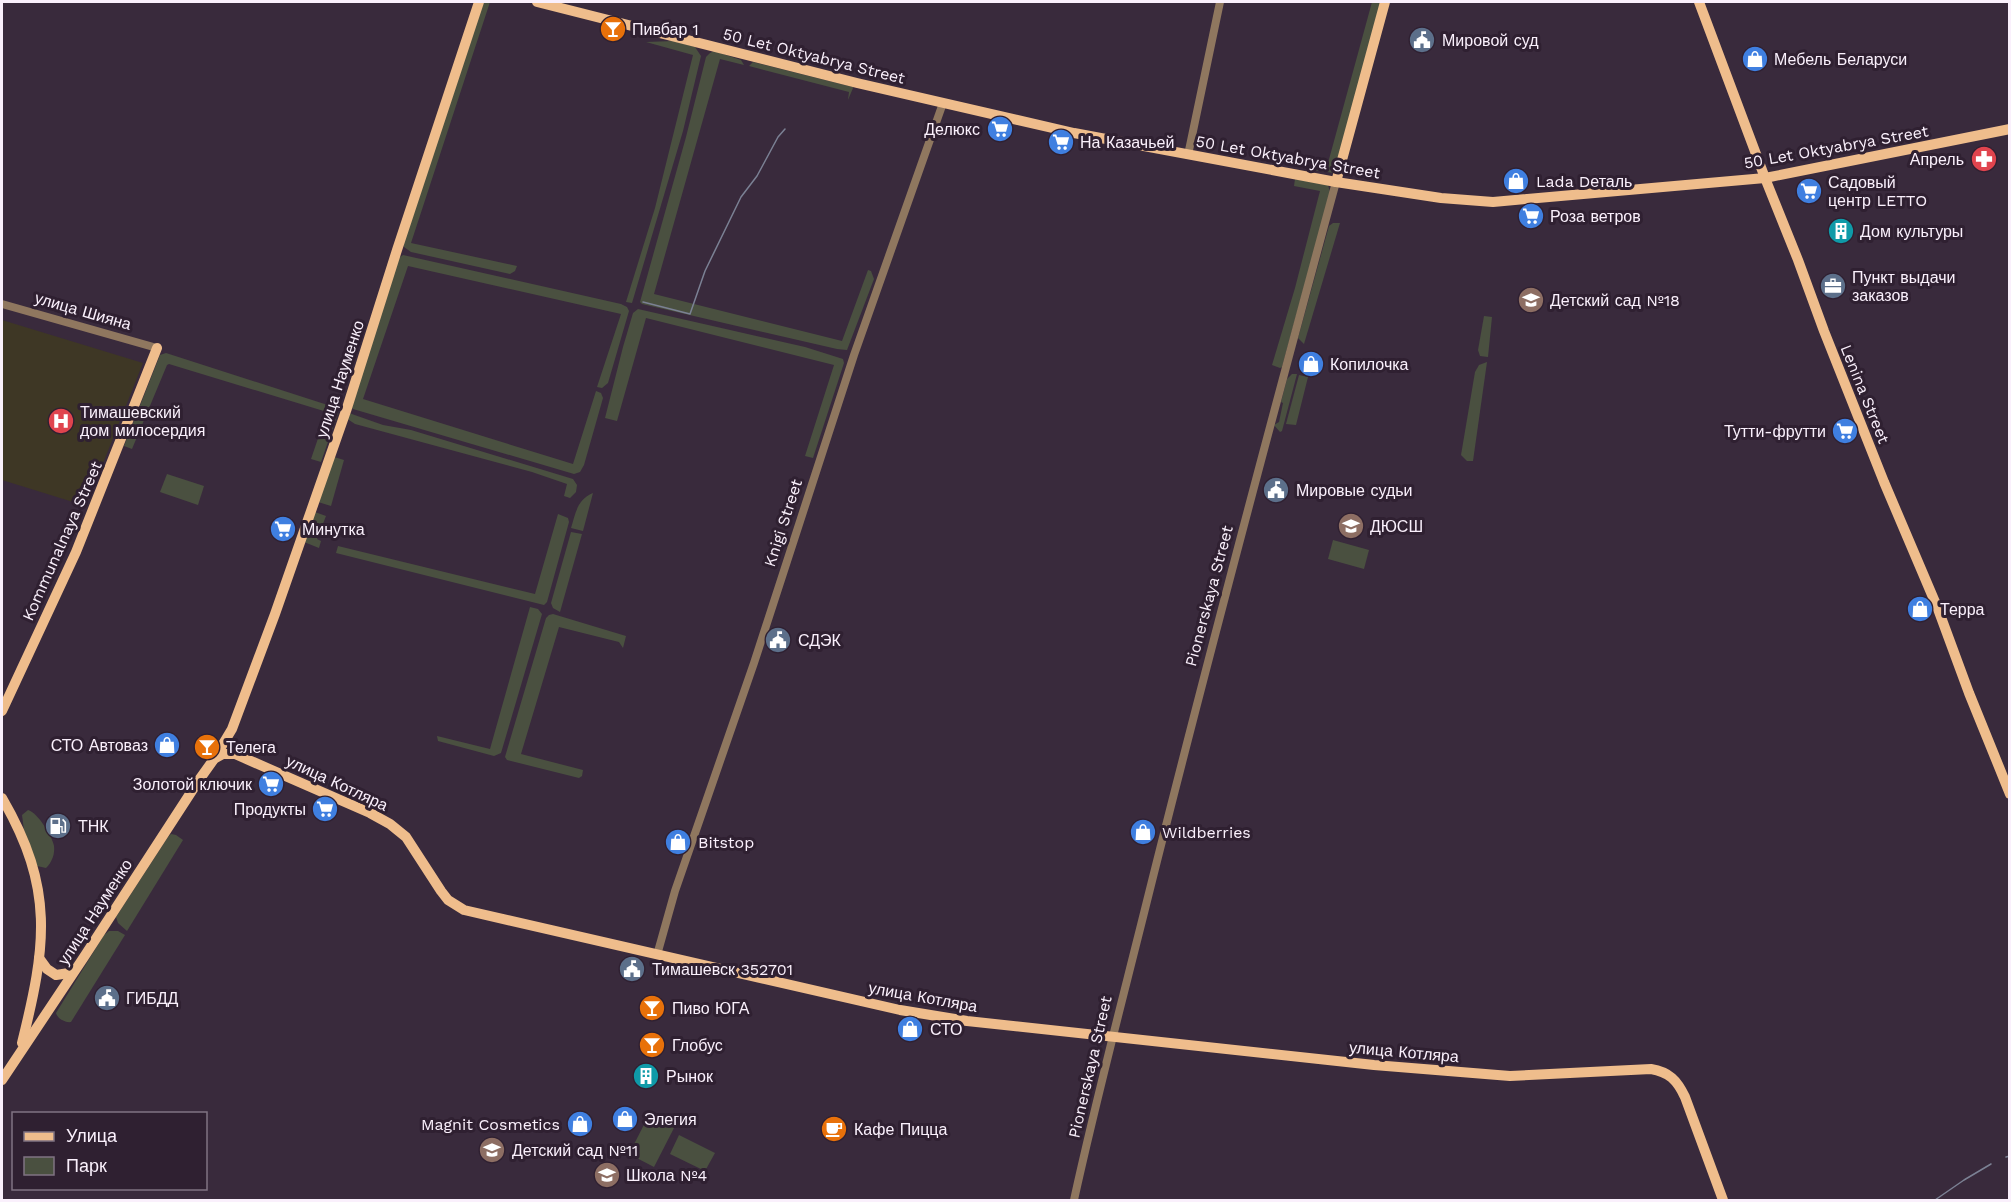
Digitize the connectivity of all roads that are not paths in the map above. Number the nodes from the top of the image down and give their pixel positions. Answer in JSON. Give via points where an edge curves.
{"nodes":[{"id":1,"x":479,"y":2,"type":"edge"},
{"id":2,"x":537,"y":2,"type":"edge"},
{"id":3,"x":1220,"y":2,"type":"edge"},
{"id":4,"x":1385,"y":2,"type":"edge"},
{"id":5,"x":1700,"y":2,"type":"edge"},
{"id":6,"x":943,"y":103,"type":"junction"},
{"id":7,"x":2010,"y":129,"type":"edge"},
{"id":8,"x":1188,"y":155,"type":"junction"},
{"id":9,"x":1765,"y":178,"type":"junction"},
{"id":10,"x":1336,"y":182,"type":"junction"},
{"id":11,"x":2,"y":304,"type":"edge"},
{"id":12,"x":157,"y":348,"type":"joint"},
{"id":13,"x":2,"y":711,"type":"edge"},
{"id":14,"x":214,"y":759,"type":"junction"},
{"id":15,"x":2010,"y":794,"type":"edge"},
{"id":16,"x":2,"y":798,"type":"edge"},
{"id":17,"x":657,"y":955,"type":"junction"},
{"id":18,"x":39,"y":958,"type":"junction"},
{"id":19,"x":61,"y":978,"type":"junction"},
{"id":20,"x":36,"y":986,"type":"junction"},
{"id":21,"x":57,"y":997,"type":"junction"},
{"id":22,"x":1112,"y":1036,"type":"junction"},
{"id":23,"x":20,"y":1052,"type":"junction"},
{"id":24,"x":2,"y":1080,"type":"edge"},
{"id":25,"x":1074,"y":1200,"type":"edge"},
{"id":26,"x":1723,"y":1200,"type":"edge"}],
"edges":[{"from":1,"to":14,"type":"main road","name":"улица Науменко","via":[[347,408],[275,614],[232,729]]},
{"from":2,"to":6,"type":"main road","name":"50 Let Oktyabrya Street"},
{"from":3,"to":8,"type":"street"},
{"from":4,"to":10,"type":"main road","name":"Pionerskaya Street"},
{"from":5,"to":9,"type":"main road","name":"Lenina Street"},
{"from":6,"to":8,"type":"main road","name":"50 Let Oktyabrya Street"},
{"from":6,"to":17,"type":"street","name":"Knigi Street","via":[[847,378]]},
{"from":7,"to":9,"type":"main road","name":"50 Let Oktyabrya Street"},
{"from":8,"to":10,"type":"main road","name":"50 Let Oktyabrya Street"},
{"from":9,"to":10,"type":"main road","name":"50 Let Oktyabrya Street","via":[[1493,202]]},
{"from":9,"to":15,"type":"main road","name":"Lenina Street"},
{"from":10,"to":22,"type":"street","name":"Pionerskaya Street"},
{"from":11,"to":12,"type":"street","name":"улица Шияна"},
{"from":12,"to":13,"type":"main road","name":"Kommunalnaya Street","via":[[76,552]]},
{"from":14,"to":17,"type":"main road","name":"улица Котляра","via":[[231,753],[244,757],[390,824],[406,837],[448,900],[464,910]]},
{"from":14,"to":19,"type":"main road","name":"улица Науменко","via":[[76,969]]},
{"from":16,"to":18,"type":"main road","via":[[34,873],[41,905]]},
{"from":17,"to":22,"type":"main road","name":"улица Котляра","via":[[900,1010]]},
{"from":18,"to":19,"type":"main road"},
{"from":18,"to":20,"type":"main road"},
{"from":19,"to":20,"type":"main road","via":[[44,979]]},
{"from":19,"to":21,"type":"main road","name":"улица Науменко"},
{"from":20,"to":21,"type":"main road","via":[[45,1000]]},
{"from":20,"to":23,"type":"main road"},
{"from":21,"to":23,"type":"main road","name":"улица Науменко"},
{"from":22,"to":25,"type":"street","name":"Pionerskaya Street"},
{"from":22,"to":26,"type":"main road","name":"улица Котляра","via":[[1510,1076],[1663,1071],[1679,1084]]},
{"from":23,"to":24,"type":"main road","name":"улица Науменко"}]}
